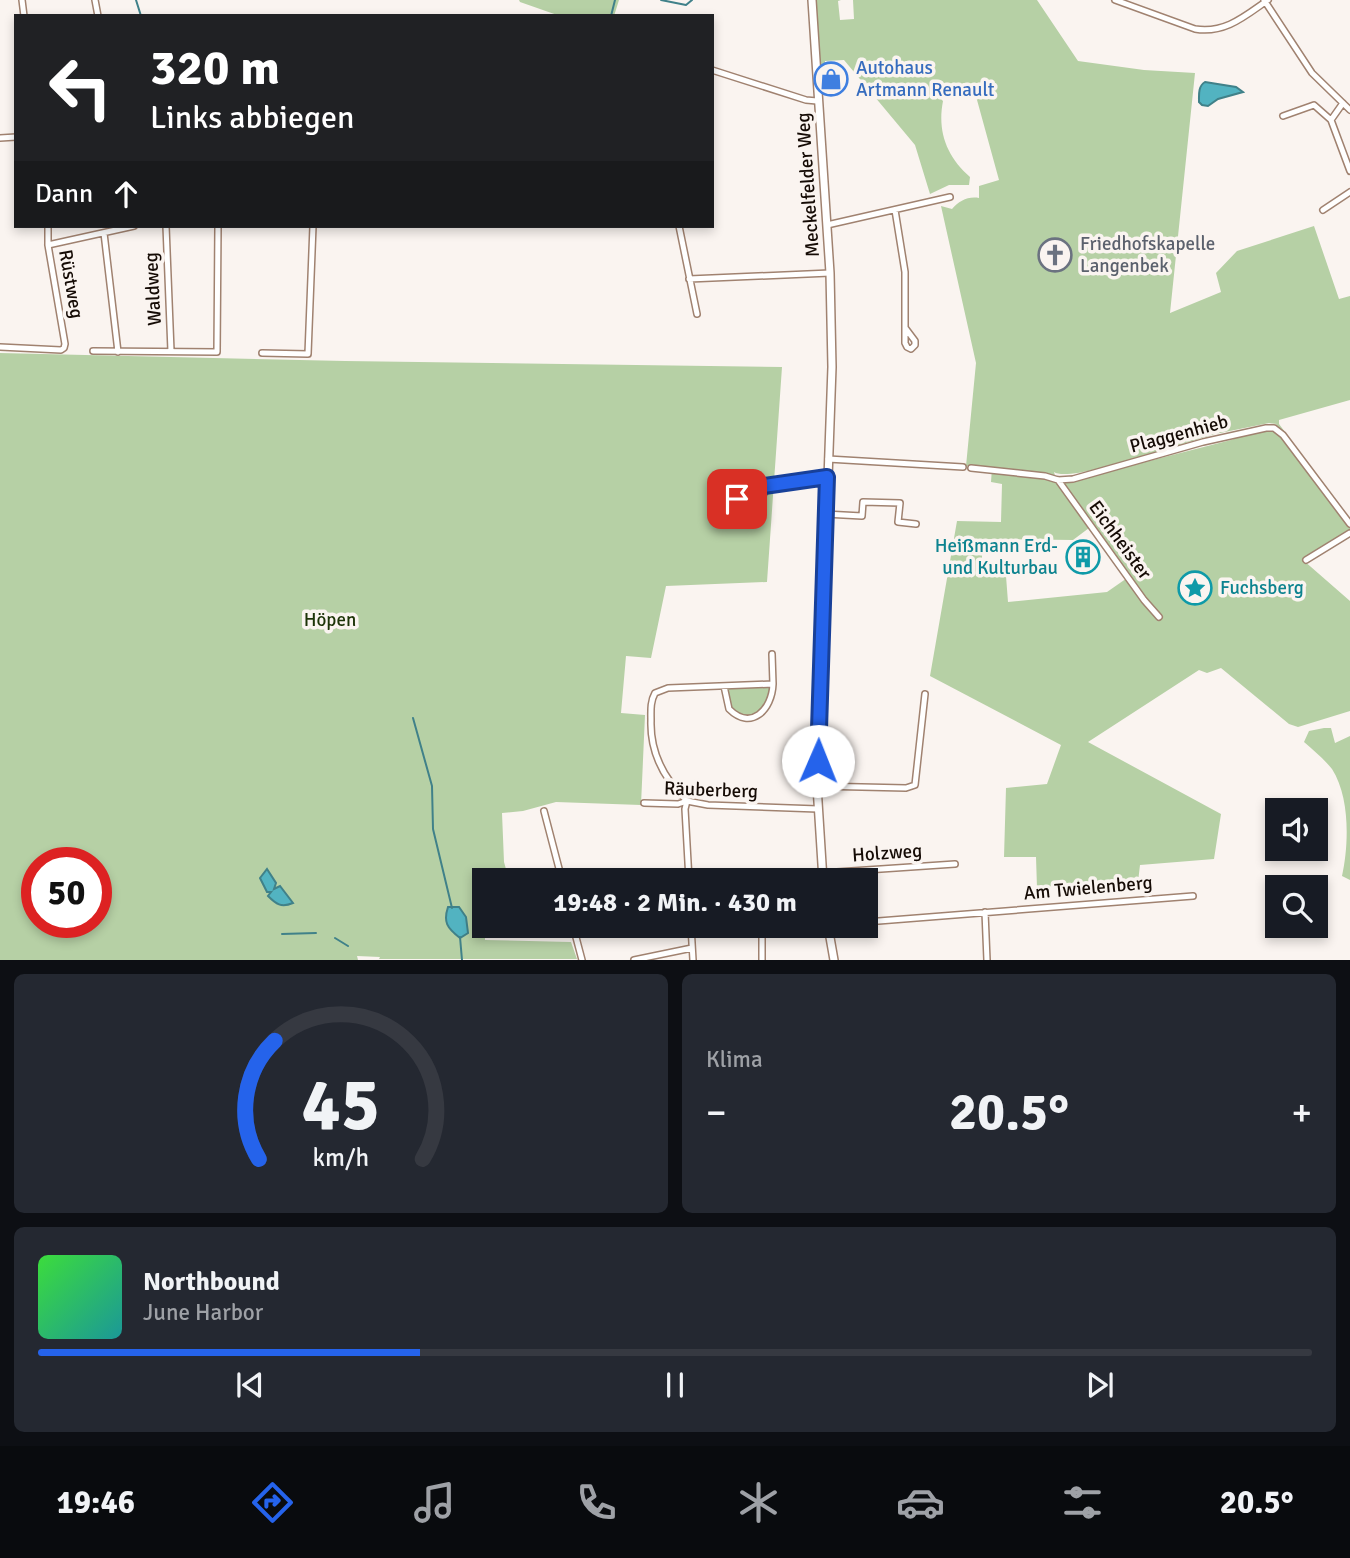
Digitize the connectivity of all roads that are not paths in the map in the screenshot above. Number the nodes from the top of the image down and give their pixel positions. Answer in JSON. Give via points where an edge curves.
{"nodes":[{"id":1,"x":812,"y":0,"type":"edge"},
{"id":2,"x":1115,"y":0,"type":"edge"},
{"id":3,"x":1266,"y":1,"type":"edge"},
{"id":4,"x":714,"y":71,"type":"edge"},
{"id":5,"x":817,"y":101,"type":"junction"},
{"id":6,"x":1343,"y":103,"type":"junction"},
{"id":7,"x":1350,"y":110,"type":"edge"},
{"id":8,"x":1283,"y":116,"type":"dead end"},
{"id":9,"x":1331,"y":120,"type":"junction"},
{"id":10,"x":1350,"y":171,"type":"edge"},
{"id":11,"x":1350,"y":192,"type":"edge"},
{"id":12,"x":950,"y":197,"type":"dead end"},
{"id":13,"x":895,"y":209,"type":"junction"},
{"id":14,"x":1324,"y":210,"type":"dead end"},
{"id":15,"x":827,"y":225,"type":"junction"},
{"id":16,"x":48,"y":228,"type":"edge"},
{"id":17,"x":114,"y":228,"type":"edge"},
{"id":18,"x":166,"y":228,"type":"edge"},
{"id":19,"x":218,"y":228,"type":"edge"},
{"id":20,"x":313,"y":228,"type":"edge"},
{"id":21,"x":679,"y":228,"type":"edge"},
{"id":22,"x":104,"y":233,"type":"junction"},
{"id":23,"x":48,"y":245,"type":"junction"},
{"id":24,"x":830,"y":272,"type":"junction"},
{"id":25,"x":689,"y":279,"type":"junction"},
{"id":26,"x":697,"y":314,"type":"dead end"},
{"id":27,"x":906,"y":329,"type":"dead end"},
{"id":28,"x":0,"y":347,"type":"edge"},
{"id":29,"x":93,"y":351,"type":"dead end"},
{"id":30,"x":171,"y":351,"type":"junction"},
{"id":31,"x":118,"y":352,"type":"junction"},
{"id":32,"x":262,"y":353,"type":"dead end"},
{"id":33,"x":828,"y":459,"type":"junction"},
{"id":34,"x":963,"y":467,"type":"dead end"},
{"id":35,"x":971,"y":468,"type":"dead end"},
{"id":36,"x":827,"y":477,"type":"junction"},
{"id":37,"x":1058,"y":480,"type":"junction"},
{"id":38,"x":767,"y":486,"type":"junction"},
{"id":39,"x":825,"y":514,"type":"junction"},
{"id":40,"x":916,"y":524,"type":"dead end"},
{"id":41,"x":1350,"y":524,"type":"edge"},
{"id":42,"x":1350,"y":533,"type":"edge"},
{"id":43,"x":1306,"y":560,"type":"dead end"},
{"id":44,"x":1160,"y":617,"type":"dead end"},
{"id":45,"x":772,"y":654,"type":"dead end"},
{"id":46,"x":772,"y":684,"type":"junction"},
{"id":47,"x":724,"y":686,"type":"junction"},
{"id":48,"x":925,"y":695,"type":"dead end"},
{"id":49,"x":817,"y":786,"type":"junction"},
{"id":50,"x":687,"y":801,"type":"junction"},
{"id":51,"x":644,"y":803,"type":"dead end"},
{"id":52,"x":818,"y":809,"type":"junction"},
{"id":53,"x":544,"y":811,"type":"dead end"},
{"id":54,"x":955,"y":864,"type":"dead end"},
{"id":55,"x":559,"y":868,"type":"edge"},
{"id":56,"x":688,"y":868,"type":"edge"},
{"id":57,"x":822,"y":868,"type":"edge"},
{"id":58,"x":878,"y":872,"type":"edge"},
{"id":59,"x":1193,"y":896,"type":"dead end"},
{"id":60,"x":985,"y":912,"type":"junction"},
{"id":61,"x":878,"y":921,"type":"edge"},
{"id":62,"x":576,"y":938,"type":"edge"},
{"id":63,"x":692,"y":938,"type":"edge"},
{"id":64,"x":762,"y":938,"type":"edge"},
{"id":65,"x":830,"y":938,"type":"edge"},
{"id":66,"x":692,"y":948,"type":"junction"},
{"id":67,"x":582,"y":960,"type":"edge"},
{"id":68,"x":634,"y":960,"type":"edge"},
{"id":69,"x":693,"y":960,"type":"edge"},
{"id":70,"x":762,"y":960,"type":"edge"},
{"id":71,"x":834,"y":960,"type":"edge"},
{"id":72,"x":987,"y":960,"type":"edge"}],
"edges":[{"from":1,"to":5,"type":"main road","name":"Meckelfelder Weg"},
{"from":2,"to":3,"type":"street","via":[[1207,30],[1227,27]]},
{"from":3,"to":6,"type":"street","via":[[1312,73]]},
{"from":4,"to":5,"type":"street"},
{"from":5,"to":15,"type":"main road","name":"Meckelfelder Weg"},
{"from":6,"to":7,"type":"street"},
{"from":6,"to":9,"type":"street"},
{"from":8,"to":9,"type":"street","via":[[1314,105]]},
{"from":9,"to":10,"type":"street"},
{"from":11,"to":14,"type":"street"},
{"from":12,"to":13,"type":"street"},
{"from":13,"to":15,"type":"street"},
{"from":13,"to":27,"type":"street","via":[[904,257]]},
{"from":15,"to":24,"type":"main road","name":"Meckelfelder Weg"},
{"from":16,"to":23,"type":"street","name":"Rüstweg"},
{"from":17,"to":22,"type":"street"},
{"from":18,"to":30,"type":"street","name":"Waldweg"},
{"from":19,"to":30,"type":"street","via":[[217,352]]},
{"from":20,"to":32,"type":"street","via":[[308,354]]},
{"from":21,"to":25,"type":"street"},
{"from":22,"to":23,"type":"street"},
{"from":22,"to":31,"type":"street"},
{"from":23,"to":28,"type":"street","name":"Rüstweg","via":[[64,348]]},
{"from":24,"to":25,"type":"street"},
{"from":24,"to":33,"type":"main road","name":"Meckelfelder Weg"},
{"from":25,"to":26,"type":"street"},
{"from":29,"to":31,"type":"street"},
{"from":30,"to":31,"type":"street"},
{"from":33,"to":34,"type":"street"},
{"from":33,"to":36,"type":"main road","name":"Meckelfelder Weg"},
{"from":35,"to":37,"type":"street","name":"Plaggenhieb"},
{"from":36,"to":38,"type":"street"},
{"from":36,"to":39,"type":"main road","name":"Meckelfelder Weg"},
{"from":37,"to":41,"type":"street","name":"Plaggenhieb","via":[[1274,428]]},
{"from":37,"to":44,"type":"street","name":"Eichheister"},
{"from":38,"to":38,"type":"street","via":[[743,491],[738,503],[742,507],[758,502]]},
{"from":39,"to":40,"type":"street","via":[[862,516],[863,502],[900,503],[898,522]]},
{"from":39,"to":49,"type":"main road","name":"Meckelfelder Weg"},
{"from":42,"to":43,"type":"street"},
{"from":45,"to":46,"type":"street"},
{"from":46,"to":47,"type":"street"},
{"from":46,"to":47,"type":"street","via":[[767,706],[754,718],[742,719],[729,709]]},
{"from":47,"to":50,"type":"street","via":[[668,688],[651,700],[655,757]]},
{"from":48,"to":49,"type":"street","via":[[915,785]]},
{"from":49,"to":52,"type":"main road","name":"Meckelfelder Weg"},
{"from":50,"to":51,"type":"street","name":"Räuberberg"},
{"from":50,"to":52,"type":"street","name":"Räuberberg"},
{"from":50,"to":56,"type":"street"},
{"from":52,"to":57,"type":"main road","name":"Meckelfelder Weg"},
{"from":53,"to":55,"type":"street"},
{"from":54,"to":58,"type":"street","name":"Holzweg"},
{"from":59,"to":60,"type":"street","name":"Am Twielenberg"},
{"from":60,"to":61,"type":"street","name":"Am Twielenberg"},
{"from":60,"to":72,"type":"street"},
{"from":62,"to":67,"type":"street"},
{"from":63,"to":66,"type":"street"},
{"from":64,"to":70,"type":"street"},
{"from":65,"to":71,"type":"main road"},
{"from":66,"to":68,"type":"street"},
{"from":66,"to":69,"type":"street"}]}
